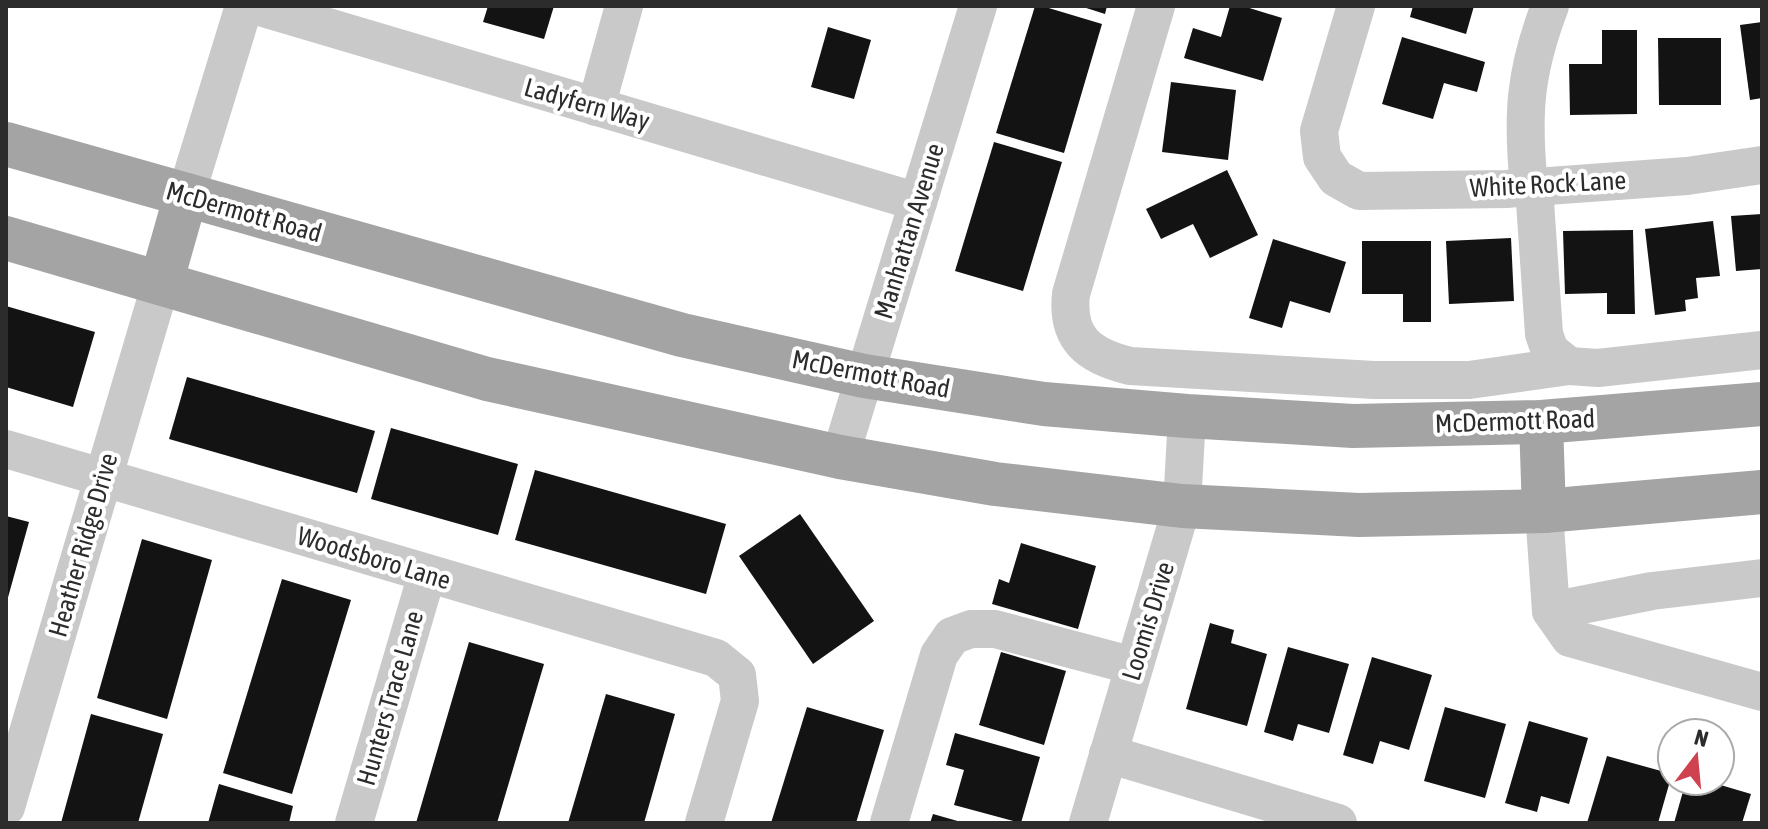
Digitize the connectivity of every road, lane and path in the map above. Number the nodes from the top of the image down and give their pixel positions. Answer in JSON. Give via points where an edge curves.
{"nodes":[{"id":1,"x":244,"y":6,"type":"edge"},
{"id":2,"x":257,"y":6,"type":"edge"},
{"id":3,"x":624,"y":6,"type":"edge"},
{"id":4,"x":978,"y":6,"type":"edge"},
{"id":5,"x":1156,"y":6,"type":"edge"},
{"id":6,"x":1356,"y":6,"type":"edge"},
{"id":7,"x":1550,"y":6,"type":"edge"},
{"id":8,"x":596,"y":107,"type":"junction"},
{"id":9,"x":6,"y":144,"type":"edge"},
{"id":10,"x":1762,"y":165,"type":"edge"},
{"id":11,"x":1532,"y":187,"type":"junction"},
{"id":12,"x":186,"y":195,"type":"junction"},
{"id":13,"x":918,"y":202,"type":"junction"},
{"id":14,"x":6,"y":238,"type":"edge"},
{"id":15,"x":161,"y":283,"type":"junction"},
{"id":16,"x":1762,"y":350,"type":"edge"},
{"id":17,"x":1569,"y":366,"type":"junction"},
{"id":18,"x":864,"y":376,"type":"junction"},
{"id":19,"x":1762,"y":404,"type":"edge"},
{"id":20,"x":1187,"y":416,"type":"junction"},
{"id":21,"x":1541,"y":422,"type":"junction"},
{"id":22,"x":6,"y":449,"type":"edge"},
{"id":23,"x":840,"y":457,"type":"junction"},
{"id":24,"x":103,"y":477,"type":"junction"},
{"id":25,"x":1762,"y":492,"type":"edge"},
{"id":26,"x":1182,"y":506,"type":"junction"},
{"id":27,"x":1544,"y":511,"type":"junction"},
{"id":28,"x":427,"y":574,"type":"junction"},
{"id":29,"x":1762,"y":578,"type":"edge"},
{"id":30,"x":1551,"y":611,"type":"junction"},
{"id":31,"x":1134,"y":666,"type":"junction"},
{"id":32,"x":1762,"y":692,"type":"edge"},
{"id":33,"x":1108,"y":754,"type":"junction"},
{"id":34,"x":6,"y":807,"type":"edge"},
{"id":35,"x":354,"y":823,"type":"edge"},
{"id":36,"x":704,"y":823,"type":"edge"},
{"id":37,"x":889,"y":823,"type":"edge"},
{"id":38,"x":1088,"y":823,"type":"edge"},
{"id":39,"x":1338,"y":823,"type":"edge"}],
"edges":[{"from":1,"to":12,"type":"street"},
{"from":2,"to":8,"type":"street","name":"Ladyfern Way"},
{"from":3,"to":8,"type":"street"},
{"from":4,"to":13,"type":"street","name":"Manhattan Avenue"},
{"from":5,"to":17,"type":"street","via":[[1071,294],[1072,329],[1079,339],[1115,362],[1191,370],[1469,380]]},
{"from":6,"to":11,"type":"street","name":"White Rock Lane","via":[[1319,131],[1322,157],[1336,178],[1359,191]]},
{"from":7,"to":11,"type":"street","via":[[1527,81],[1524,139]]},
{"from":8,"to":13,"type":"street","name":"Ladyfern Way"},
{"from":9,"to":12,"type":"main road","name":"McDermott Road"},
{"from":10,"to":11,"type":"street","name":"White Rock Lane"},
{"from":11,"to":17,"type":"street","via":[[1544,334],[1550,351]]},
{"from":12,"to":15,"type":"main road"},
{"from":12,"to":18,"type":"main road","name":"McDermott Road","via":[[682,335]]},
{"from":13,"to":18,"type":"street","name":"Manhattan Avenue"},
{"from":14,"to":15,"type":"main road"},
{"from":15,"to":23,"type":"main road","via":[[487,379]]},
{"from":15,"to":24,"type":"street","name":"Heather Ridge Drive"},
{"from":16,"to":17,"type":"street","via":[[1598,368]]},
{"from":18,"to":20,"type":"main road","name":"McDermott Road","via":[[1044,404]]},
{"from":18,"to":23,"type":"street","name":"Manhattan Avenue"},
{"from":19,"to":21,"type":"main road","name":"McDermott Road"},
{"from":20,"to":21,"type":"main road","name":"McDermott Road","via":[[1353,426]]},
{"from":20,"to":26,"type":"street","name":"Loomis Drive"},
{"from":21,"to":27,"type":"main road"},
{"from":22,"to":24,"type":"street","name":"Woodsboro Lane"},
{"from":23,"to":26,"type":"main road","via":[[995,484]]},
{"from":24,"to":28,"type":"street","name":"Woodsboro Lane"},
{"from":24,"to":34,"type":"street","name":"Heather Ridge Drive"},
{"from":25,"to":27,"type":"main road"},
{"from":26,"to":27,"type":"main road","via":[[1359,515]]},
{"from":26,"to":31,"type":"street","name":"Loomis Drive"},
{"from":27,"to":30,"type":"street"},
{"from":28,"to":35,"type":"street","name":"Hunters Trace Lane"},
{"from":28,"to":36,"type":"street","name":"Woodsboro Lane","via":[[716,658],[737,675],[740,701]]},
{"from":29,"to":30,"type":"street","via":[[1652,591]]},
{"from":30,"to":32,"type":"street","via":[[1570,638]]},
{"from":31,"to":33,"type":"street","name":"Loomis Drive"},
{"from":31,"to":37,"type":"street","via":[[995,629],[952,636],[939,655]]},
{"from":33,"to":38,"type":"street","name":"Loomis Drive"},
{"from":33,"to":39,"type":"street"}]}
